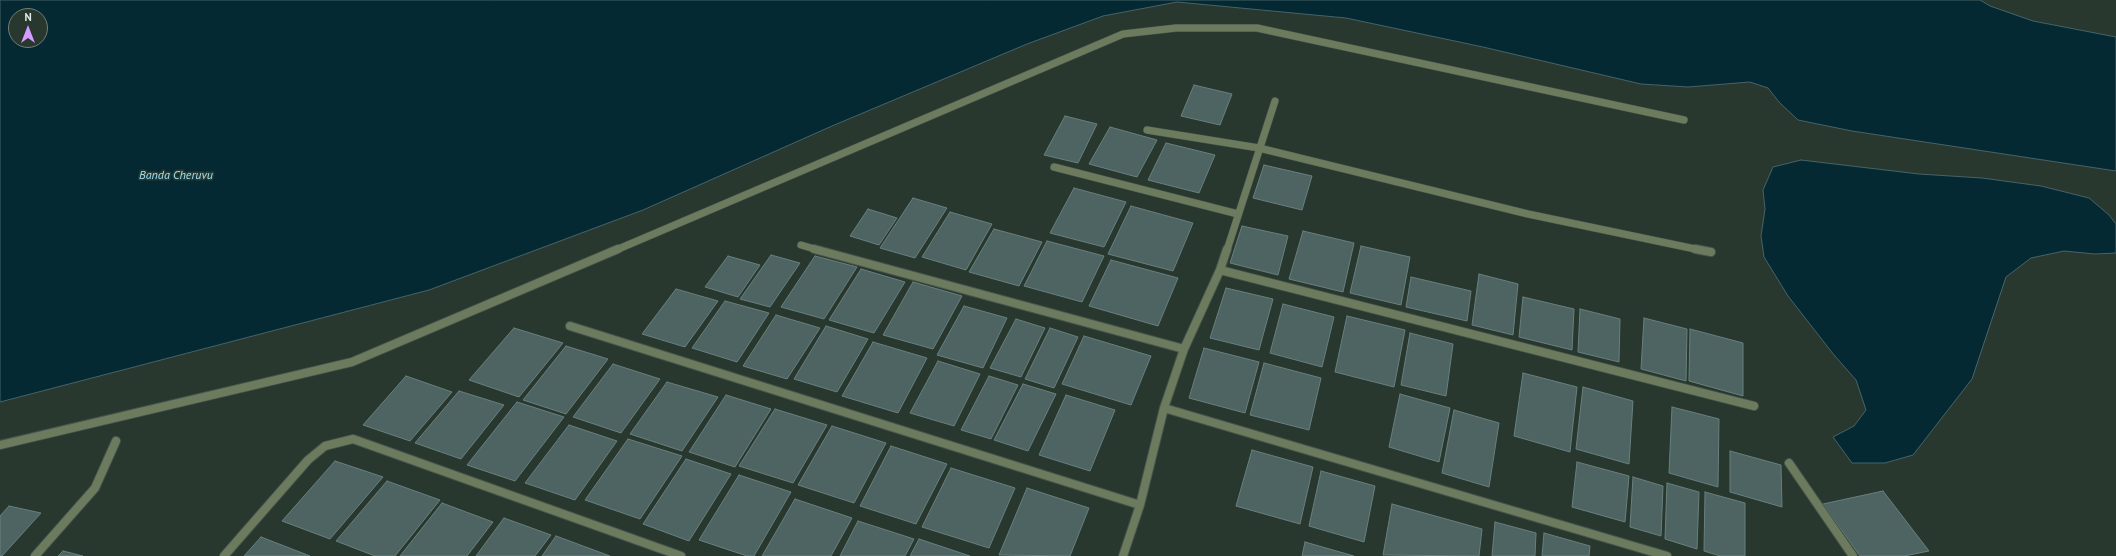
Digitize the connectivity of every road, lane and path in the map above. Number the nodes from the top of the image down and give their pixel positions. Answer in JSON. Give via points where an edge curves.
{"nodes":[{"id":1,"x":1275,"y":101,"type":"dead end"},
{"id":2,"x":1684,"y":120,"type":"dead end"},
{"id":3,"x":1147,"y":130,"type":"dead end"},
{"id":4,"x":1259,"y":148,"type":"junction"},
{"id":5,"x":1054,"y":167,"type":"dead end"},
{"id":6,"x":1238,"y":214,"type":"junction"},
{"id":7,"x":801,"y":245,"type":"dead end"},
{"id":8,"x":1711,"y":252,"type":"dead end"},
{"id":9,"x":1220,"y":270,"type":"junction"},
{"id":10,"x":570,"y":326,"type":"dead end"},
{"id":11,"x":1184,"y":349,"type":"junction"},
{"id":12,"x":1754,"y":406,"type":"dead end"},
{"id":13,"x":1164,"y":408,"type":"junction"},
{"id":14,"x":116,"y":441,"type":"dead end"},
{"id":15,"x":0,"y":445,"type":"edge"},
{"id":16,"x":1789,"y":463,"type":"dead end"},
{"id":17,"x":1140,"y":505,"type":"junction"},
{"id":18,"x":35,"y":556,"type":"edge"},
{"id":19,"x":224,"y":556,"type":"edge"},
{"id":20,"x":681,"y":556,"type":"edge"},
{"id":21,"x":1123,"y":556,"type":"edge"},
{"id":22,"x":1667,"y":556,"type":"edge"},
{"id":23,"x":1853,"y":556,"type":"edge"}],
"edges":[{"from":1,"to":4,"type":"street"},
{"from":2,"to":15,"type":"street","via":[[1257,28],[1176,28],[1123,34],[352,362]]},
{"from":3,"to":4,"type":"street"},
{"from":4,"to":6,"type":"street"},
{"from":4,"to":8,"type":"street","via":[[1528,214]]},
{"from":5,"to":6,"type":"street"},
{"from":6,"to":9,"type":"street"},
{"from":7,"to":11,"type":"street"},
{"from":9,"to":11,"type":"street"},
{"from":9,"to":12,"type":"street"},
{"from":10,"to":17,"type":"street"},
{"from":11,"to":13,"type":"street"},
{"from":13,"to":17,"type":"street"},
{"from":13,"to":22,"type":"street"},
{"from":14,"to":18,"type":"street","via":[[95,488]]},
{"from":16,"to":23,"type":"street"},
{"from":17,"to":21,"type":"street"},
{"from":19,"to":20,"type":"street","via":[[308,460],[325,446],[353,439]]}]}
